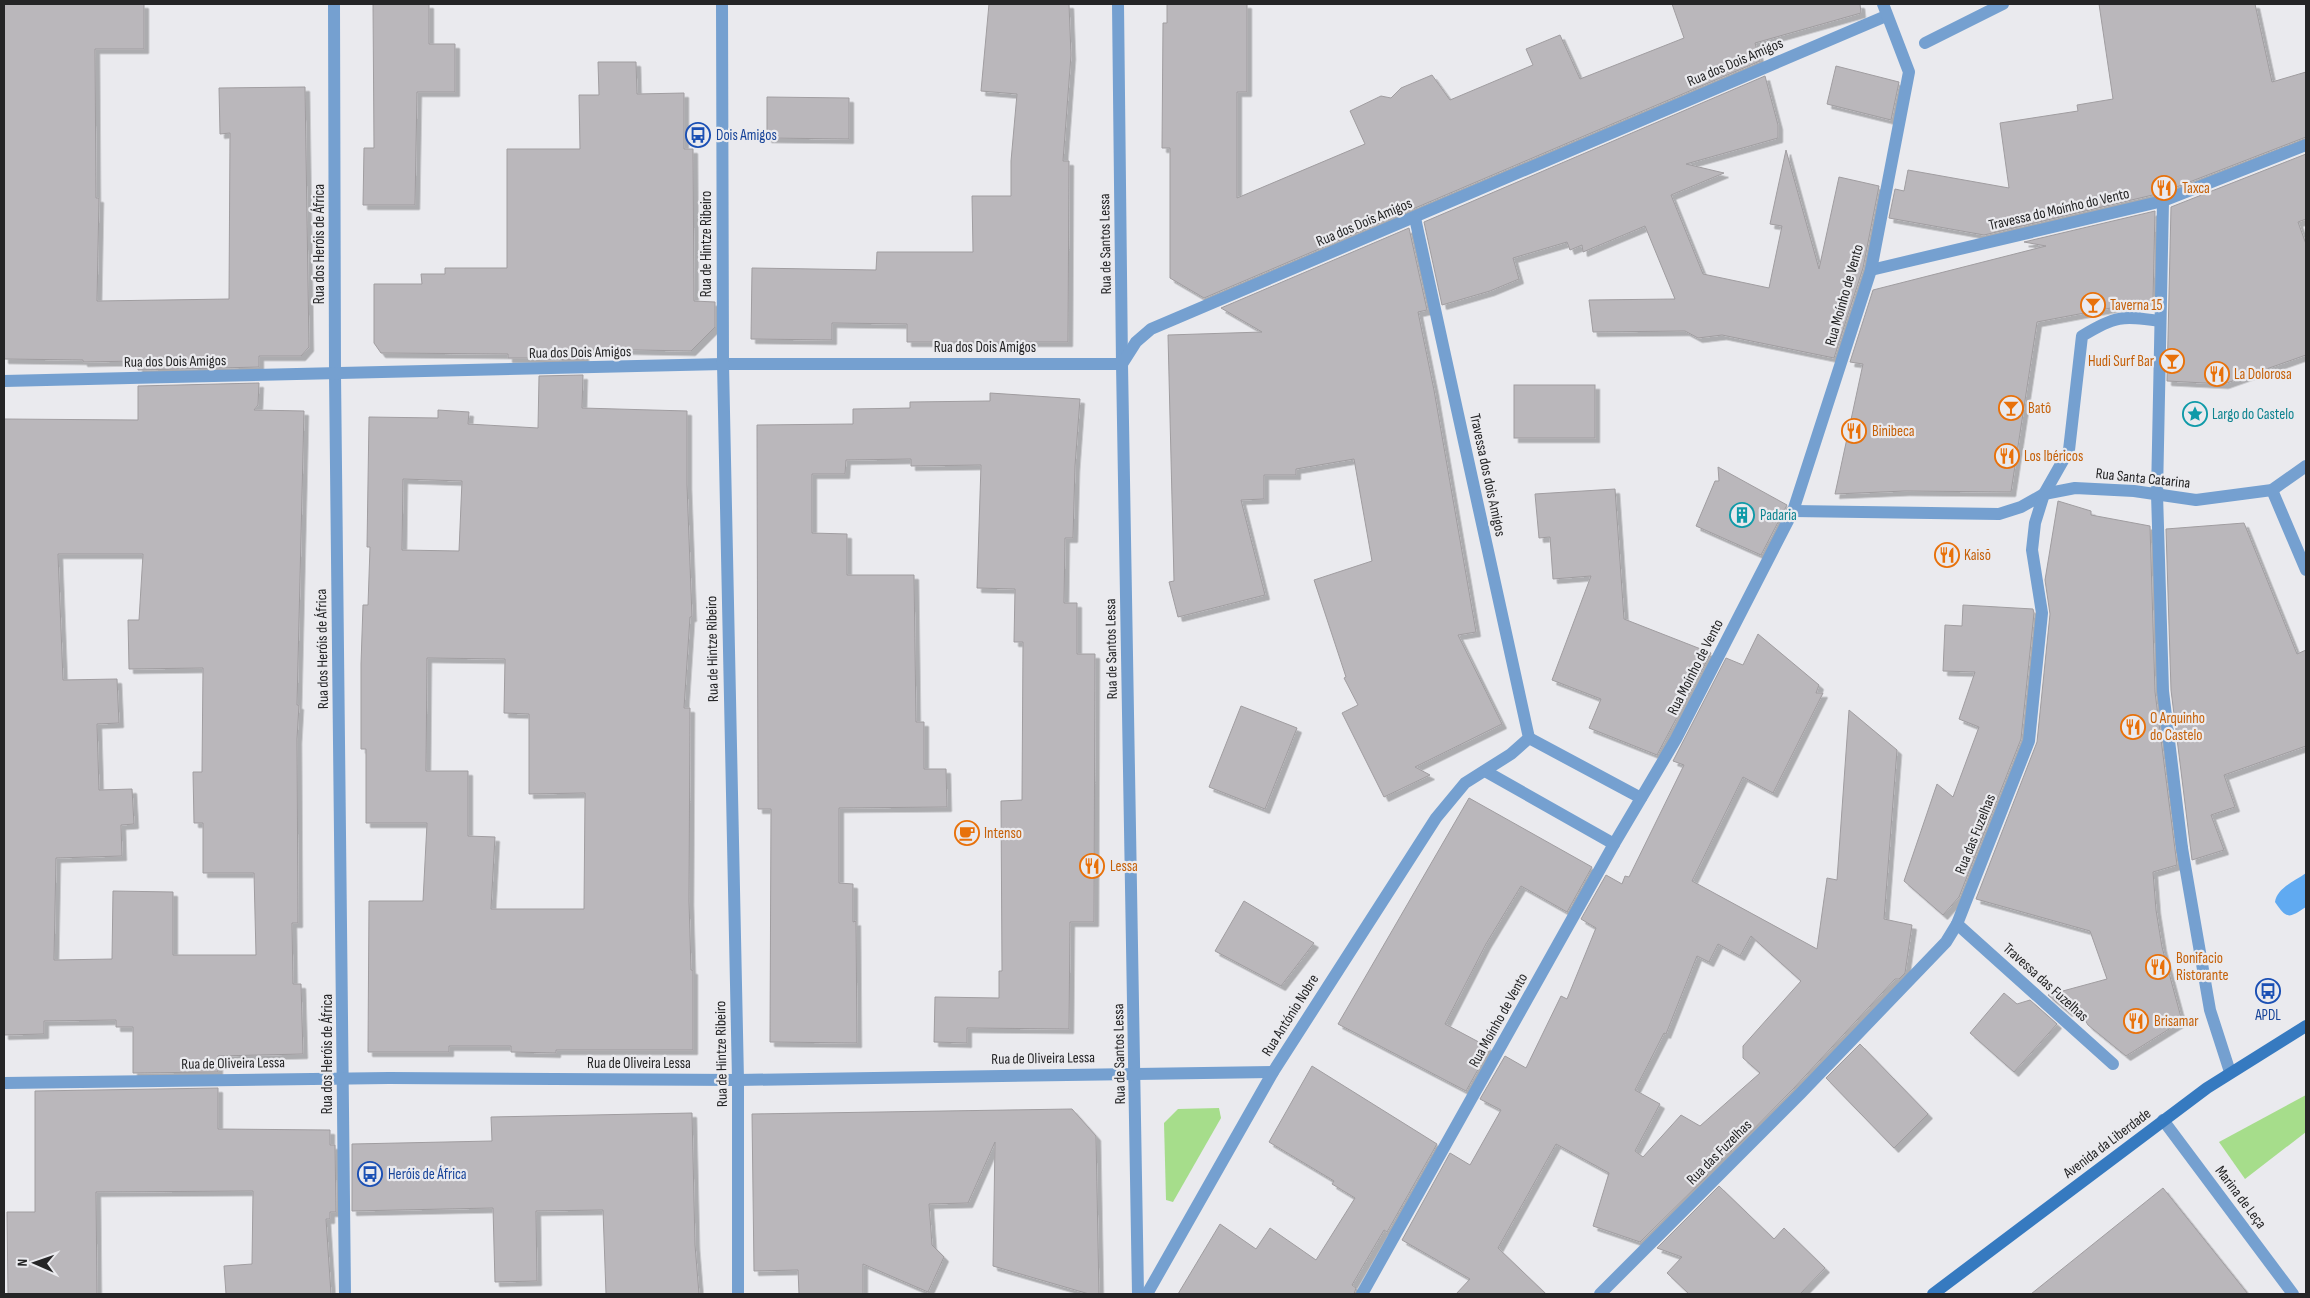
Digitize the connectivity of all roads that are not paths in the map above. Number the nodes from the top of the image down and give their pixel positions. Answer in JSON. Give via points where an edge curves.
{"nodes":[{"id":1,"x":334,"y":4,"type":"edge"},
{"id":2,"x":722,"y":4,"type":"edge"},
{"id":3,"x":1118,"y":4,"type":"edge"},
{"id":4,"x":2003,"y":4,"type":"edge"},
{"id":5,"x":1884,"y":10,"type":"edge"},
{"id":6,"x":1925,"y":43,"type":"dead end"},
{"id":7,"x":2306,"y":145,"type":"edge"},
{"id":8,"x":2163,"y":201,"type":"junction"},
{"id":9,"x":1415,"y":218,"type":"junction"},
{"id":10,"x":1871,"y":270,"type":"junction"},
{"id":11,"x":2160,"y":321,"type":"junction"},
{"id":12,"x":723,"y":364,"type":"junction"},
{"id":13,"x":1122,"y":364,"type":"junction"},
{"id":14,"x":335,"y":374,"type":"junction"},
{"id":15,"x":4,"y":381,"type":"edge"},
{"id":16,"x":2306,"y":466,"type":"edge"},
{"id":17,"x":2272,"y":490,"type":"junction"},
{"id":18,"x":2044,"y":494,"type":"junction"},
{"id":19,"x":2157,"y":494,"type":"junction"},
{"id":20,"x":1794,"y":511,"type":"junction"},
{"id":21,"x":2306,"y":570,"type":"edge"},
{"id":22,"x":1529,"y":738,"type":"junction"},
{"id":23,"x":1485,"y":771,"type":"junction"},
{"id":24,"x":1641,"y":798,"type":"junction"},
{"id":25,"x":1614,"y":844,"type":"junction"},
{"id":26,"x":1957,"y":924,"type":"junction"},
{"id":27,"x":2306,"y":1026,"type":"edge"},
{"id":28,"x":2113,"y":1064,"type":"dead end"},
{"id":29,"x":1273,"y":1072,"type":"junction"},
{"id":30,"x":2230,"y":1072,"type":"junction"},
{"id":31,"x":1136,"y":1073,"type":"junction"},
{"id":32,"x":343,"y":1079,"type":"junction"},
{"id":33,"x":738,"y":1080,"type":"junction"},
{"id":34,"x":4,"y":1083,"type":"edge"},
{"id":35,"x":2163,"y":1120,"type":"junction"},
{"id":36,"x":345,"y":1294,"type":"edge"},
{"id":37,"x":738,"y":1294,"type":"edge"},
{"id":38,"x":1138,"y":1294,"type":"edge"},
{"id":39,"x":1147,"y":1294,"type":"edge"},
{"id":40,"x":1362,"y":1294,"type":"edge"},
{"id":41,"x":1600,"y":1294,"type":"edge"},
{"id":42,"x":1933,"y":1294,"type":"edge"},
{"id":43,"x":2293,"y":1294,"type":"edge"}],
"edges":[{"from":1,"to":14,"type":"street","name":"Rua dos Heróis de África"},
{"from":2,"to":12,"type":"street","name":"Rua de Hintze Ribeiro"},
{"from":3,"to":13,"type":"street","name":"Rua de Santos Lessa"},
{"from":4,"to":6,"type":"street"},
{"from":5,"to":9,"type":"street","name":"Rua dos Dois Amigos"},
{"from":5,"to":10,"type":"street","name":"Rua Moínho de Vento","via":[[1909,72]]},
{"from":7,"to":8,"type":"street","name":"Travessa do Moínho do Vento"},
{"from":8,"to":10,"type":"street","name":"Travessa do Moínho do Vento"},
{"from":8,"to":11,"type":"street"},
{"from":9,"to":13,"type":"street","name":"Rua dos Dois Amigos","via":[[1151,329],[1136,342]]},
{"from":9,"to":22,"type":"street","name":"Travessa dos dois Amigos"},
{"from":10,"to":20,"type":"street","name":"Rua Moínho de Vento"},
{"from":11,"to":18,"type":"street","name":"Rua das Fuzelhas","via":[[2126,317],[2103,323],[2082,336],[2068,450]]},
{"from":11,"to":19,"type":"street"},
{"from":12,"to":13,"type":"street","name":"Rua dos Dois Amigos"},
{"from":12,"to":14,"type":"street","name":"Rua dos Dois Amigos"},
{"from":12,"to":33,"type":"street","name":"Rua de Hintze Ribeiro"},
{"from":13,"to":31,"type":"street","name":"Rua de Santos Lessa"},
{"from":14,"to":15,"type":"street","name":"Rua dos Dois Amigos"},
{"from":14,"to":32,"type":"street","name":"Rua dos Heróis de África"},
{"from":16,"to":17,"type":"street","name":"Rua Santa Catarina"},
{"from":17,"to":19,"type":"street","name":"Rua Santa Catarina","via":[[2196,500]]},
{"from":17,"to":21,"type":"street"},
{"from":18,"to":19,"type":"street","name":"Rua Santa Catarina","via":[[2075,488]]},
{"from":18,"to":20,"type":"street","name":"Rua Santa Catarina","via":[[2021,507],[1999,514]]},
{"from":18,"to":26,"type":"street","name":"Rua das Fuzelhas","via":[[2035,523],[2032,550],[2042,613],[2029,741]]},
{"from":19,"to":30,"type":"street","via":[[2163,691],[2182,848],[2210,1010]]},
{"from":20,"to":24,"type":"street","name":"Rua Moínho de Vento","via":[[1676,739]]},
{"from":22,"to":23,"type":"street"},
{"from":22,"to":24,"type":"street"},
{"from":23,"to":25,"type":"street"},
{"from":23,"to":29,"type":"street","name":"Rua António Nobre","via":[[1465,782],[1436,818]]},
{"from":24,"to":25,"type":"street","name":"Rua Moínho de Vento"},
{"from":25,"to":40,"type":"street","name":"Rua Moínho de Vento"},
{"from":26,"to":28,"type":"street","name":"Travessa das Fuzelhas"},
{"from":26,"to":41,"type":"street","name":"Rua das Fuzelhas","via":[[1946,942],[1853,1039]]},
{"from":27,"to":30,"type":"main road","name":"Avenida da Liberdade"},
{"from":29,"to":31,"type":"street","name":"Rua de Oliveira Lessa"},
{"from":29,"to":39,"type":"street","name":"Rua António Nobre"},
{"from":30,"to":35,"type":"main road","name":"Avenida da Liberdade"},
{"from":31,"to":33,"type":"street","name":"Rua de Oliveira Lessa"},
{"from":31,"to":38,"type":"street","name":"Rua de Santos Lessa"},
{"from":32,"to":33,"type":"street","name":"Rua de Oliveira Lessa"},
{"from":32,"to":34,"type":"street","name":"Rua de Oliveira Lessa"},
{"from":32,"to":36,"type":"street","name":"Rua dos Heróis de África"},
{"from":33,"to":37,"type":"street","name":"Rua de Hintze Ribeiro"},
{"from":35,"to":42,"type":"main road","name":"Avenida da Liberdade"},
{"from":35,"to":43,"type":"street","name":"Marina de Leça"}]}
